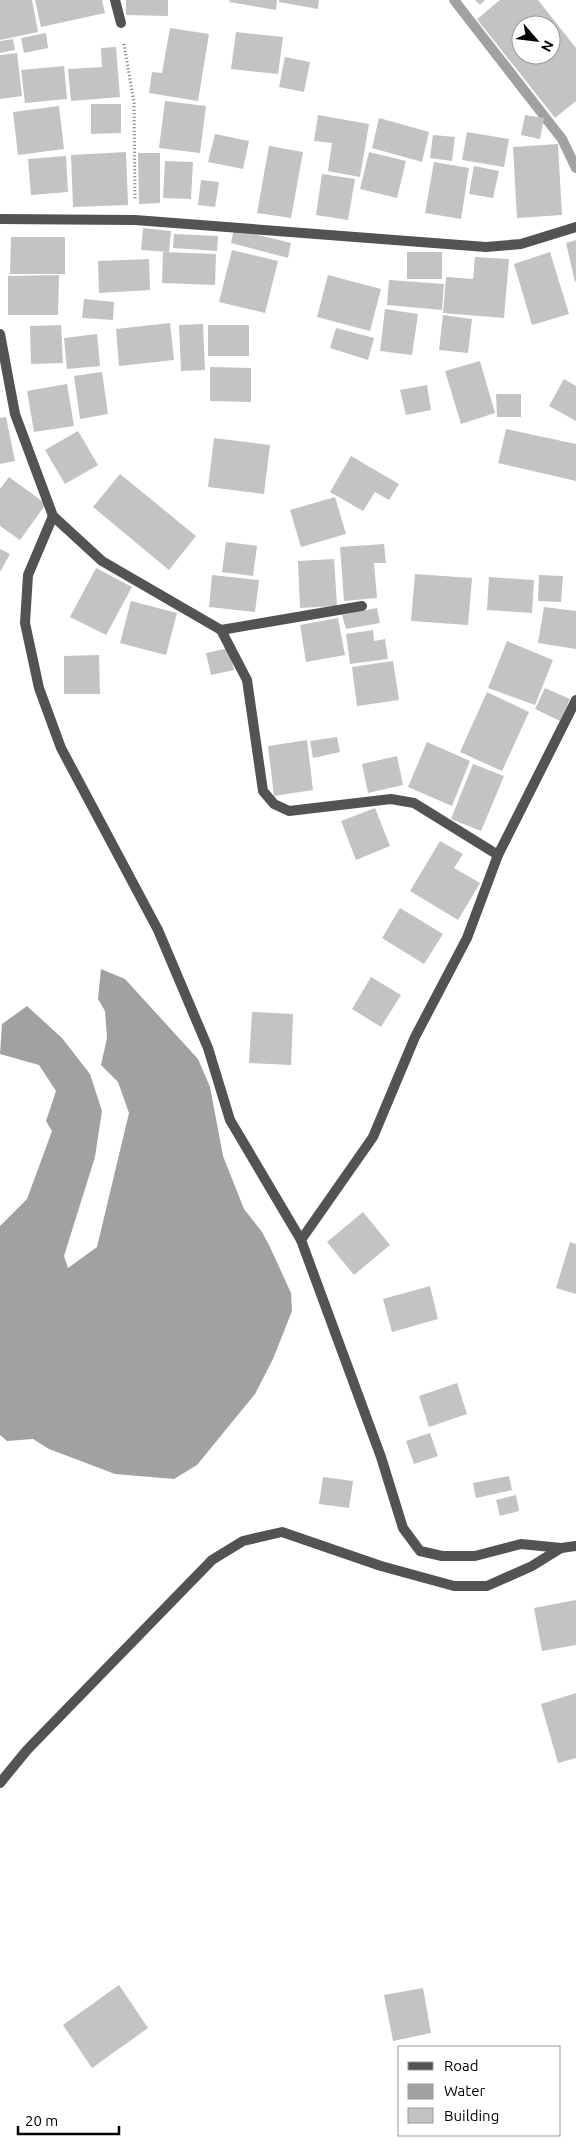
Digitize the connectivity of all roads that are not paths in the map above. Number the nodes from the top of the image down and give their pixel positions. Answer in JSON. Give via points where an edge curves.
{"nodes":[{"id":1,"x":115,"y":0,"type":"edge"},
{"id":2,"x":121,"y":23,"type":"road end"},
{"id":3,"x":0,"y":219,"type":"edge"},
{"id":4,"x":576,"y":227,"type":"edge"},
{"id":5,"x":0,"y":334,"type":"edge"},
{"id":6,"x":53,"y":516,"type":"junction"},
{"id":7,"x":362,"y":606,"type":"dead end"},
{"id":8,"x":221,"y":630,"type":"junction"},
{"id":9,"x":576,"y":700,"type":"edge"},
{"id":10,"x":498,"y":855,"type":"junction"},
{"id":11,"x":301,"y":1240,"type":"junction"},
{"id":12,"x":576,"y":1546,"type":"edge"},
{"id":13,"x":561,"y":1548,"type":"junction"},
{"id":14,"x":0,"y":1783,"type":"edge"}],
"edges":[{"from":1,"to":2,"type":"street"},
{"from":3,"to":4,"type":"street","via":[[135,220],[486,247],[521,244]]},
{"from":5,"to":6,"type":"street","via":[[15,414]]},
{"from":6,"to":8,"type":"street","via":[[102,560]]},
{"from":6,"to":11,"type":"street","via":[[28,575],[25,624],[39,688],[61,748],[158,930],[208,1048],[230,1120]]},
{"from":7,"to":8,"type":"street"},
{"from":8,"to":10,"type":"street","via":[[247,680],[262,791],[274,804],[288,810],[391,799],[414,803]]},
{"from":9,"to":10,"type":"street"},
{"from":10,"to":11,"type":"street","via":[[466,938],[415,1037],[373,1137]]},
{"from":11,"to":13,"type":"street","via":[[381,1457],[403,1528],[420,1551],[442,1556],[475,1556],[521,1544]]},
{"from":12,"to":13,"type":"street"},
{"from":13,"to":14,"type":"street","via":[[532,1566],[487,1586],[454,1586],[381,1566],[282,1532],[243,1541],[212,1560],[27,1750]]}]}
